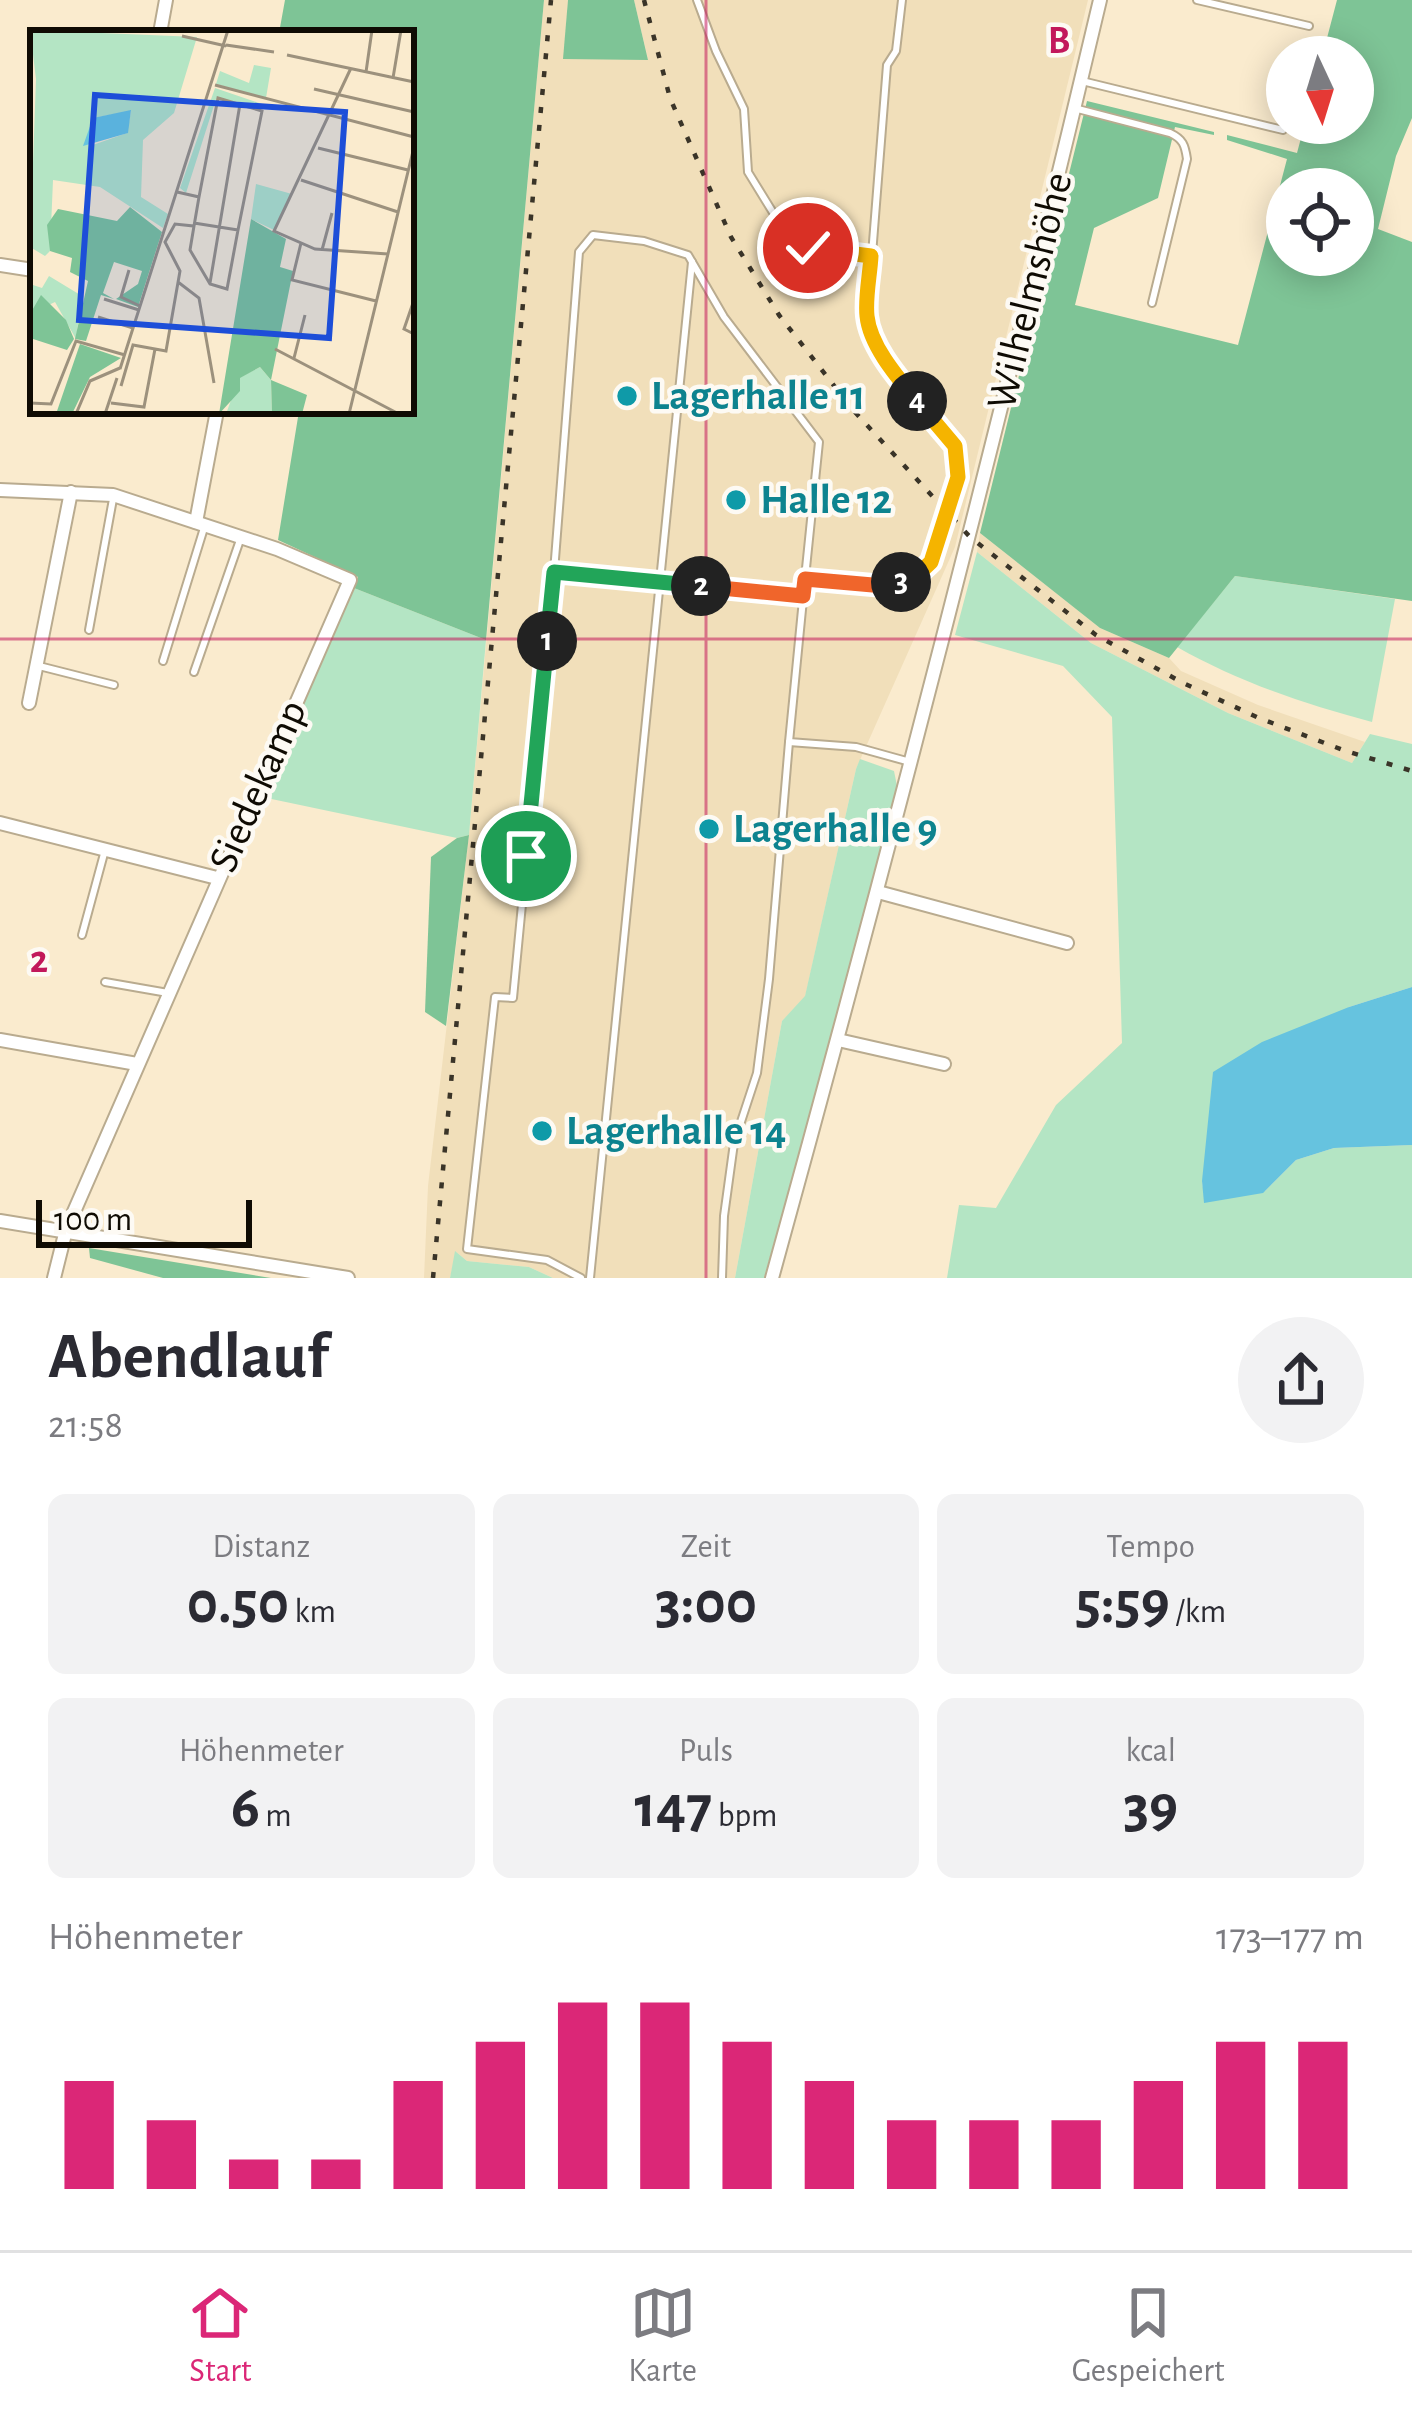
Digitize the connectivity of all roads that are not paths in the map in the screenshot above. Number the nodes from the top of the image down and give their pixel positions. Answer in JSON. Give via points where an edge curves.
{"nodes":[{"id":1,"x":166,"y":0,"type":"edge"},
{"id":2,"x":698,"y":0,"type":"edge"},
{"id":3,"x":902,"y":0,"type":"edge"},
{"id":4,"x":1100,"y":0,"type":"edge"},
{"id":5,"x":1197,"y":0,"type":"edge"},
{"id":6,"x":1309,"y":26,"type":"dead end"},
{"id":7,"x":161,"y":30,"type":"edge"},
{"id":8,"x":1081,"y":81,"type":"junction"},
{"id":9,"x":1074,"y":108,"type":"junction"},
{"id":10,"x":1266,"y":126,"type":"edge"},
{"id":11,"x":871,"y":256,"type":"junction"},
{"id":12,"x":692,"y":262,"type":"junction"},
{"id":13,"x":0,"y":265,"type":"edge"},
{"id":14,"x":30,"y":270,"type":"edge"},
{"id":15,"x":1152,"y":303,"type":"dead end"},
{"id":16,"x":217,"y":414,"type":"edge"},
{"id":17,"x":0,"y":490,"type":"edge"},
{"id":18,"x":71,"y":492,"type":"junction"},
{"id":19,"x":113,"y":495,"type":"junction"},
{"id":20,"x":201,"y":523,"type":"junction"},
{"id":21,"x":241,"y":537,"type":"junction"},
{"id":22,"x":554,"y":572,"type":"junction"},
{"id":23,"x":805,"y":579,"type":"junction"},
{"id":24,"x":661,"y":583,"type":"junction"},
{"id":25,"x":803,"y":596,"type":"junction"},
{"id":26,"x":88,"y":630,"type":"dead end"},
{"id":27,"x":163,"y":661,"type":"dead end"},
{"id":28,"x":36,"y":665,"type":"junction"},
{"id":29,"x":194,"y":671,"type":"dead end"},
{"id":30,"x":114,"y":685,"type":"dead end"},
{"id":31,"x":29,"y":703,"type":"dead end"},
{"id":32,"x":789,"y":742,"type":"junction"},
{"id":33,"x":910,"y":762,"type":"junction"},
{"id":34,"x":0,"y":823,"type":"edge"},
{"id":35,"x":105,"y":850,"type":"junction"},
{"id":36,"x":218,"y":878,"type":"junction"},
{"id":37,"x":878,"y":892,"type":"junction"},
{"id":38,"x":82,"y":935,"type":"dead end"},
{"id":39,"x":1066,"y":943,"type":"dead end"},
{"id":40,"x":105,"y":982,"type":"dead end"},
{"id":41,"x":168,"y":993,"type":"junction"},
{"id":42,"x":0,"y":1040,"type":"edge"},
{"id":43,"x":838,"y":1040,"type":"junction"},
{"id":44,"x":137,"y":1064,"type":"junction"},
{"id":45,"x":944,"y":1064,"type":"dead end"},
{"id":46,"x":0,"y":1221,"type":"edge"},
{"id":47,"x":63,"y":1230,"type":"junction"},
{"id":48,"x":54,"y":1278,"type":"edge"},
{"id":49,"x":349,"y":1278,"type":"edge"},
{"id":50,"x":581,"y":1278,"type":"edge"},
{"id":51,"x":590,"y":1278,"type":"edge"},
{"id":52,"x":722,"y":1278,"type":"edge"},
{"id":53,"x":772,"y":1278,"type":"edge"}],
"edges":[{"from":1,"to":7,"type":"street"},
{"from":2,"to":11,"type":"lane","via":[[743,109],[748,172],[785,232],[808,248]]},
{"from":3,"to":11,"type":"lane","via":[[887,65]]},
{"from":4,"to":8,"type":"street","name":"Wilhelmshöhe"},
{"from":5,"to":6,"type":"lane"},
{"from":8,"to":9,"type":"street","name":"Wilhelmshöhe"},
{"from":8,"to":10,"type":"lane"},
{"from":9,"to":15,"type":"lane","via":[[1170,133],[1186,146]]},
{"from":9,"to":33,"type":"street","name":"Wilhelmshöhe"},
{"from":11,"to":23,"type":"lane","via":[[867,318],[898,379],[955,446],[958,477],[931,562],[913,579],[884,586]]},
{"from":12,"to":22,"type":"lane","via":[[644,241],[593,235],[579,252]]},
{"from":12,"to":23,"type":"lane","via":[[819,442]]},
{"from":12,"to":24,"type":"lane"},
{"from":13,"to":14,"type":"street"},
{"from":16,"to":20,"type":"street"},
{"from":17,"to":18,"type":"street"},
{"from":18,"to":19,"type":"street"},
{"from":18,"to":28,"type":"street"},
{"from":19,"to":20,"type":"street"},
{"from":19,"to":26,"type":"lane"},
{"from":20,"to":21,"type":"street"},
{"from":20,"to":27,"type":"lane"},
{"from":21,"to":29,"type":"lane"},
{"from":21,"to":36,"type":"street","name":"Siedekamp","via":[[350,580]]},
{"from":22,"to":24,"type":"lane"},
{"from":22,"to":50,"type":"lane","via":[[513,998],[495,997],[467,1249],[547,1260]]},
{"from":23,"to":25,"type":"lane"},
{"from":24,"to":25,"type":"lane"},
{"from":24,"to":51,"type":"lane"},
{"from":25,"to":32,"type":"lane"},
{"from":28,"to":30,"type":"lane"},
{"from":28,"to":31,"type":"street"},
{"from":32,"to":33,"type":"lane"},
{"from":32,"to":52,"type":"lane","via":[[769,979],[757,1073],[734,1143]]},
{"from":33,"to":37,"type":"street","name":"Wilhelmshöhe"},
{"from":34,"to":35,"type":"street"},
{"from":35,"to":36,"type":"street"},
{"from":35,"to":38,"type":"lane"},
{"from":36,"to":41,"type":"street","name":"Siedekamp"},
{"from":37,"to":39,"type":"street"},
{"from":37,"to":43,"type":"street","name":"Wilhelmshöhe"},
{"from":40,"to":41,"type":"lane"},
{"from":41,"to":44,"type":"street","name":"Siedekamp"},
{"from":42,"to":44,"type":"street"},
{"from":43,"to":45,"type":"street"},
{"from":43,"to":53,"type":"street","name":"Wilhelmshöhe"},
{"from":44,"to":47,"type":"street","name":"Siedekamp"},
{"from":46,"to":47,"type":"street"},
{"from":47,"to":48,"type":"street","name":"Siedekamp"},
{"from":47,"to":49,"type":"street"}]}
